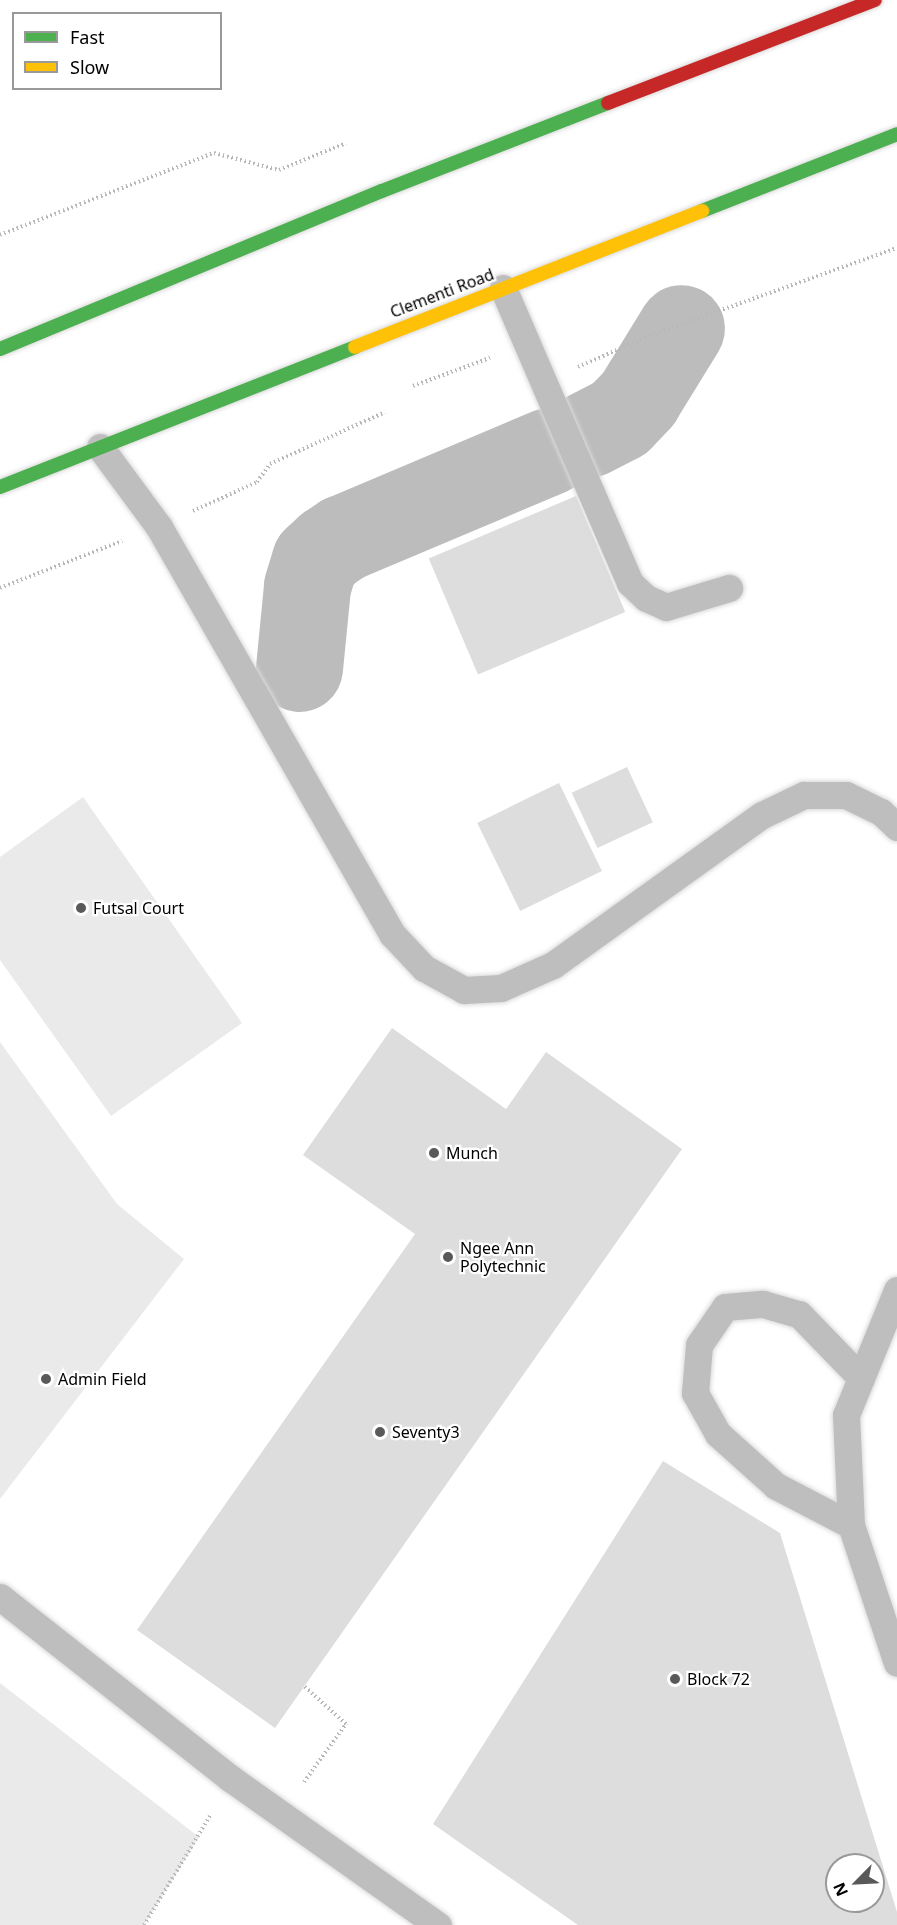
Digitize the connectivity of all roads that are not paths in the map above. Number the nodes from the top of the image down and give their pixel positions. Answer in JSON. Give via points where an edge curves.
{"nodes":[{"id":1,"x":871,"y":2,"type":"edge"},
{"id":2,"x":887,"y":8,"type":"dead end"},
{"id":3,"x":897,"y":134,"type":"edge"},
{"id":4,"x":503,"y":288,"type":"junction"},
{"id":5,"x":0,"y":349,"type":"edge"},
{"id":6,"x":100,"y":447,"type":"junction"},
{"id":7,"x":0,"y":487,"type":"edge"},
{"id":8,"x":729,"y":588,"type":"dead end"},
{"id":9,"x":897,"y":827,"type":"edge"},
{"id":10,"x":897,"y":1290,"type":"edge"},
{"id":11,"x":861,"y":1378,"type":"junction"},
{"id":12,"x":851,"y":1525,"type":"junction"},
{"id":13,"x":0,"y":1596,"type":"edge"},
{"id":14,"x":897,"y":1663,"type":"edge"},
{"id":15,"x":438,"y":1925,"type":"edge"}],
"edges":[{"from":1,"to":2,"type":"main road"},
{"from":1,"to":5,"type":"main road","via":[[382,191]]},
{"from":3,"to":4,"type":"main road","name":"Clementi Road"},
{"from":4,"to":6,"type":"main road","name":"Clementi Road"},
{"from":4,"to":8,"type":"lane","via":[[630,583],[646,598],[666,607]]},
{"from":6,"to":7,"type":"main road","name":"Clementi Road"},
{"from":6,"to":9,"type":"lane","via":[[159,527],[392,934],[424,968],[464,990],[501,988],[553,965],[762,815],[804,795],[846,795],[881,812]]},
{"from":10,"to":11,"type":"lane"},
{"from":11,"to":12,"type":"lane","via":[[846,1415]]},
{"from":11,"to":12,"type":"lane","via":[[799,1314],[763,1304],[725,1307],[699,1345],[695,1394],[718,1434],[776,1486]]},
{"from":12,"to":14,"type":"lane"},
{"from":13,"to":15,"type":"lane","via":[[230,1778]]}]}
